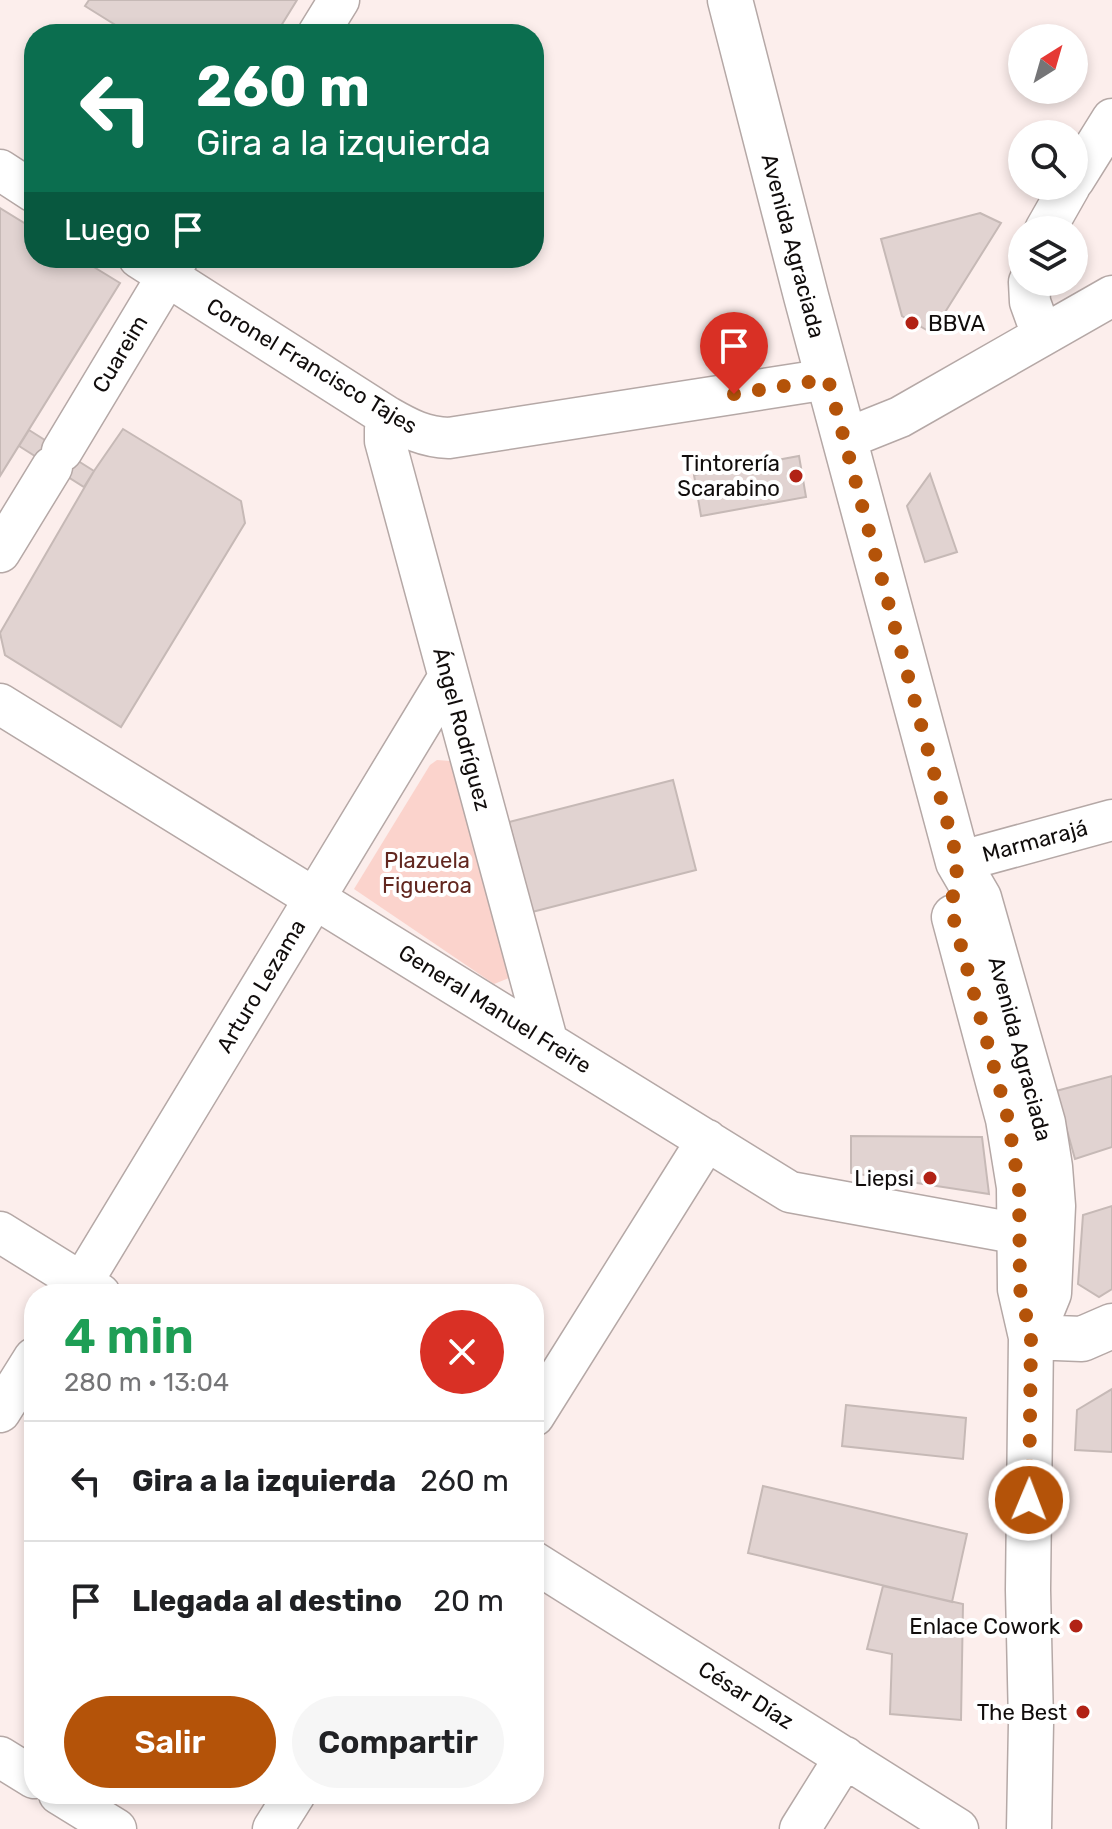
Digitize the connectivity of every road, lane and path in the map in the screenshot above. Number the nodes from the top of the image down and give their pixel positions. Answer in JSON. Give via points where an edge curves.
{"nodes":[{"id":1,"x":339,"y":0,"type":"edge"},
{"id":2,"x":730,"y":0,"type":"edge"},
{"id":3,"x":324,"y":24,"type":"edge"},
{"id":4,"x":1112,"y":119,"type":"edge"},
{"id":5,"x":1088,"y":158,"type":"edge"},
{"id":6,"x":0,"y":170,"type":"edge"},
{"id":7,"x":24,"y":186,"type":"edge"},
{"id":8,"x":159,"y":268,"type":"edge"},
{"id":9,"x":167,"y":268,"type":"edge"},
{"id":10,"x":1030,"y":296,"type":"edge"},
{"id":11,"x":1112,"y":296,"type":"edge"},
{"id":12,"x":1042,"y":335,"type":"junction"},
{"id":13,"x":828,"y":379,"type":"junction"},
{"id":14,"x":388,"y":417,"type":"junction"},
{"id":15,"x":845,"y":439,"type":"junction"},
{"id":16,"x":0,"y":552,"type":"edge"},
{"id":17,"x":448,"y":678,"type":"junction"},
{"id":18,"x":0,"y":704,"type":"edge"},
{"id":19,"x":1112,"y":820,"type":"edge"},
{"id":20,"x":958,"y":862,"type":"junction"},
{"id":21,"x":314,"y":897,"type":"junction"},
{"id":22,"x":547,"y":1040,"type":"junction"},
{"id":23,"x":707,"y":1140,"type":"junction"},
{"id":24,"x":0,"y":1232,"type":"edge"},
{"id":25,"x":1020,"y":1234,"type":"junction"},
{"id":26,"x":76,"y":1284,"type":"edge"},
{"id":27,"x":88,"y":1284,"type":"edge"},
{"id":28,"x":1112,"y":1326,"type":"edge"},
{"id":29,"x":1031,"y":1337,"type":"junction"},
{"id":30,"x":24,"y":1374,"type":"edge"},
{"id":31,"x":544,"y":1400,"type":"edge"},
{"id":32,"x":0,"y":1412,"type":"edge"},
{"id":33,"x":544,"y":1568,"type":"edge"},
{"id":34,"x":0,"y":1757,"type":"edge"},
{"id":35,"x":845,"y":1757,"type":"junction"},
{"id":36,"x":24,"y":1772,"type":"edge"},
{"id":37,"x":75,"y":1804,"type":"edge"},
{"id":38,"x":289,"y":1804,"type":"edge"},
{"id":39,"x":116,"y":1829,"type":"edge"},
{"id":40,"x":273,"y":1829,"type":"edge"},
{"id":41,"x":800,"y":1829,"type":"edge"},
{"id":42,"x":958,"y":1829,"type":"edge"},
{"id":43,"x":1029,"y":1829,"type":"edge"}],
"edges":[{"from":1,"to":3,"type":"street"},
{"from":2,"to":13,"type":"main road","name":"Avenida Agraciada"},
{"from":4,"to":5,"type":"street"},
{"from":6,"to":7,"type":"street"},
{"from":8,"to":16,"type":"street","name":"Cuareim","via":[[57,459]]},
{"from":9,"to":14,"type":"street","name":"Coronel Francisco Tajes"},
{"from":10,"to":12,"type":"street"},
{"from":11,"to":12,"type":"street"},
{"from":12,"to":15,"type":"street","via":[[900,417]]},
{"from":13,"to":14,"type":"street","name":"Coronel Francisco Tajes","via":[[449,438],[415,432]]},
{"from":13,"to":15,"type":"main road","name":"Avenida Agraciada"},
{"from":14,"to":17,"type":"street","name":"Ángel Rodríguez","via":[[385,441]]},
{"from":15,"to":20,"type":"main road","name":"Avenida Agraciada"},
{"from":17,"to":21,"type":"street","name":"Arturo Lezama"},
{"from":17,"to":22,"type":"street","name":"Ángel Rodríguez"},
{"from":18,"to":21,"type":"street","name":"General Manuel Freire"},
{"from":19,"to":20,"type":"street","name":"Marmarajá"},
{"from":20,"to":25,"type":"main road","name":"Avenida Agraciada","via":[[951,909],[1008,1119]]},
{"from":20,"to":29,"type":"main road","name":"Avenida Agraciada","via":[[979,898],[1043,1123],[1050,1167],[1049,1293]]},
{"from":21,"to":22,"type":"street","name":"General Manuel Freire"},
{"from":21,"to":27,"type":"street","name":"Arturo Lezama"},
{"from":22,"to":23,"type":"street","name":"General Manuel Freire"},
{"from":23,"to":25,"type":"street","name":"General Manuel Freire","via":[[790,1192]]},
{"from":23,"to":31,"type":"street"},
{"from":24,"to":26,"type":"street"},
{"from":25,"to":29,"type":"main road","name":"Avenida Agraciada","via":[[1020,1289]]},
{"from":28,"to":29,"type":"main road","via":[[1082,1339]]},
{"from":29,"to":43,"type":"main road","name":"Avenida Agraciada"},
{"from":30,"to":32,"type":"street"},
{"from":33,"to":35,"type":"street","name":"César Díaz"},
{"from":34,"to":36,"type":"street"},
{"from":35,"to":41,"type":"street"},
{"from":35,"to":42,"type":"street","name":"César Díaz"},
{"from":37,"to":39,"type":"street"},
{"from":38,"to":40,"type":"street"}]}
